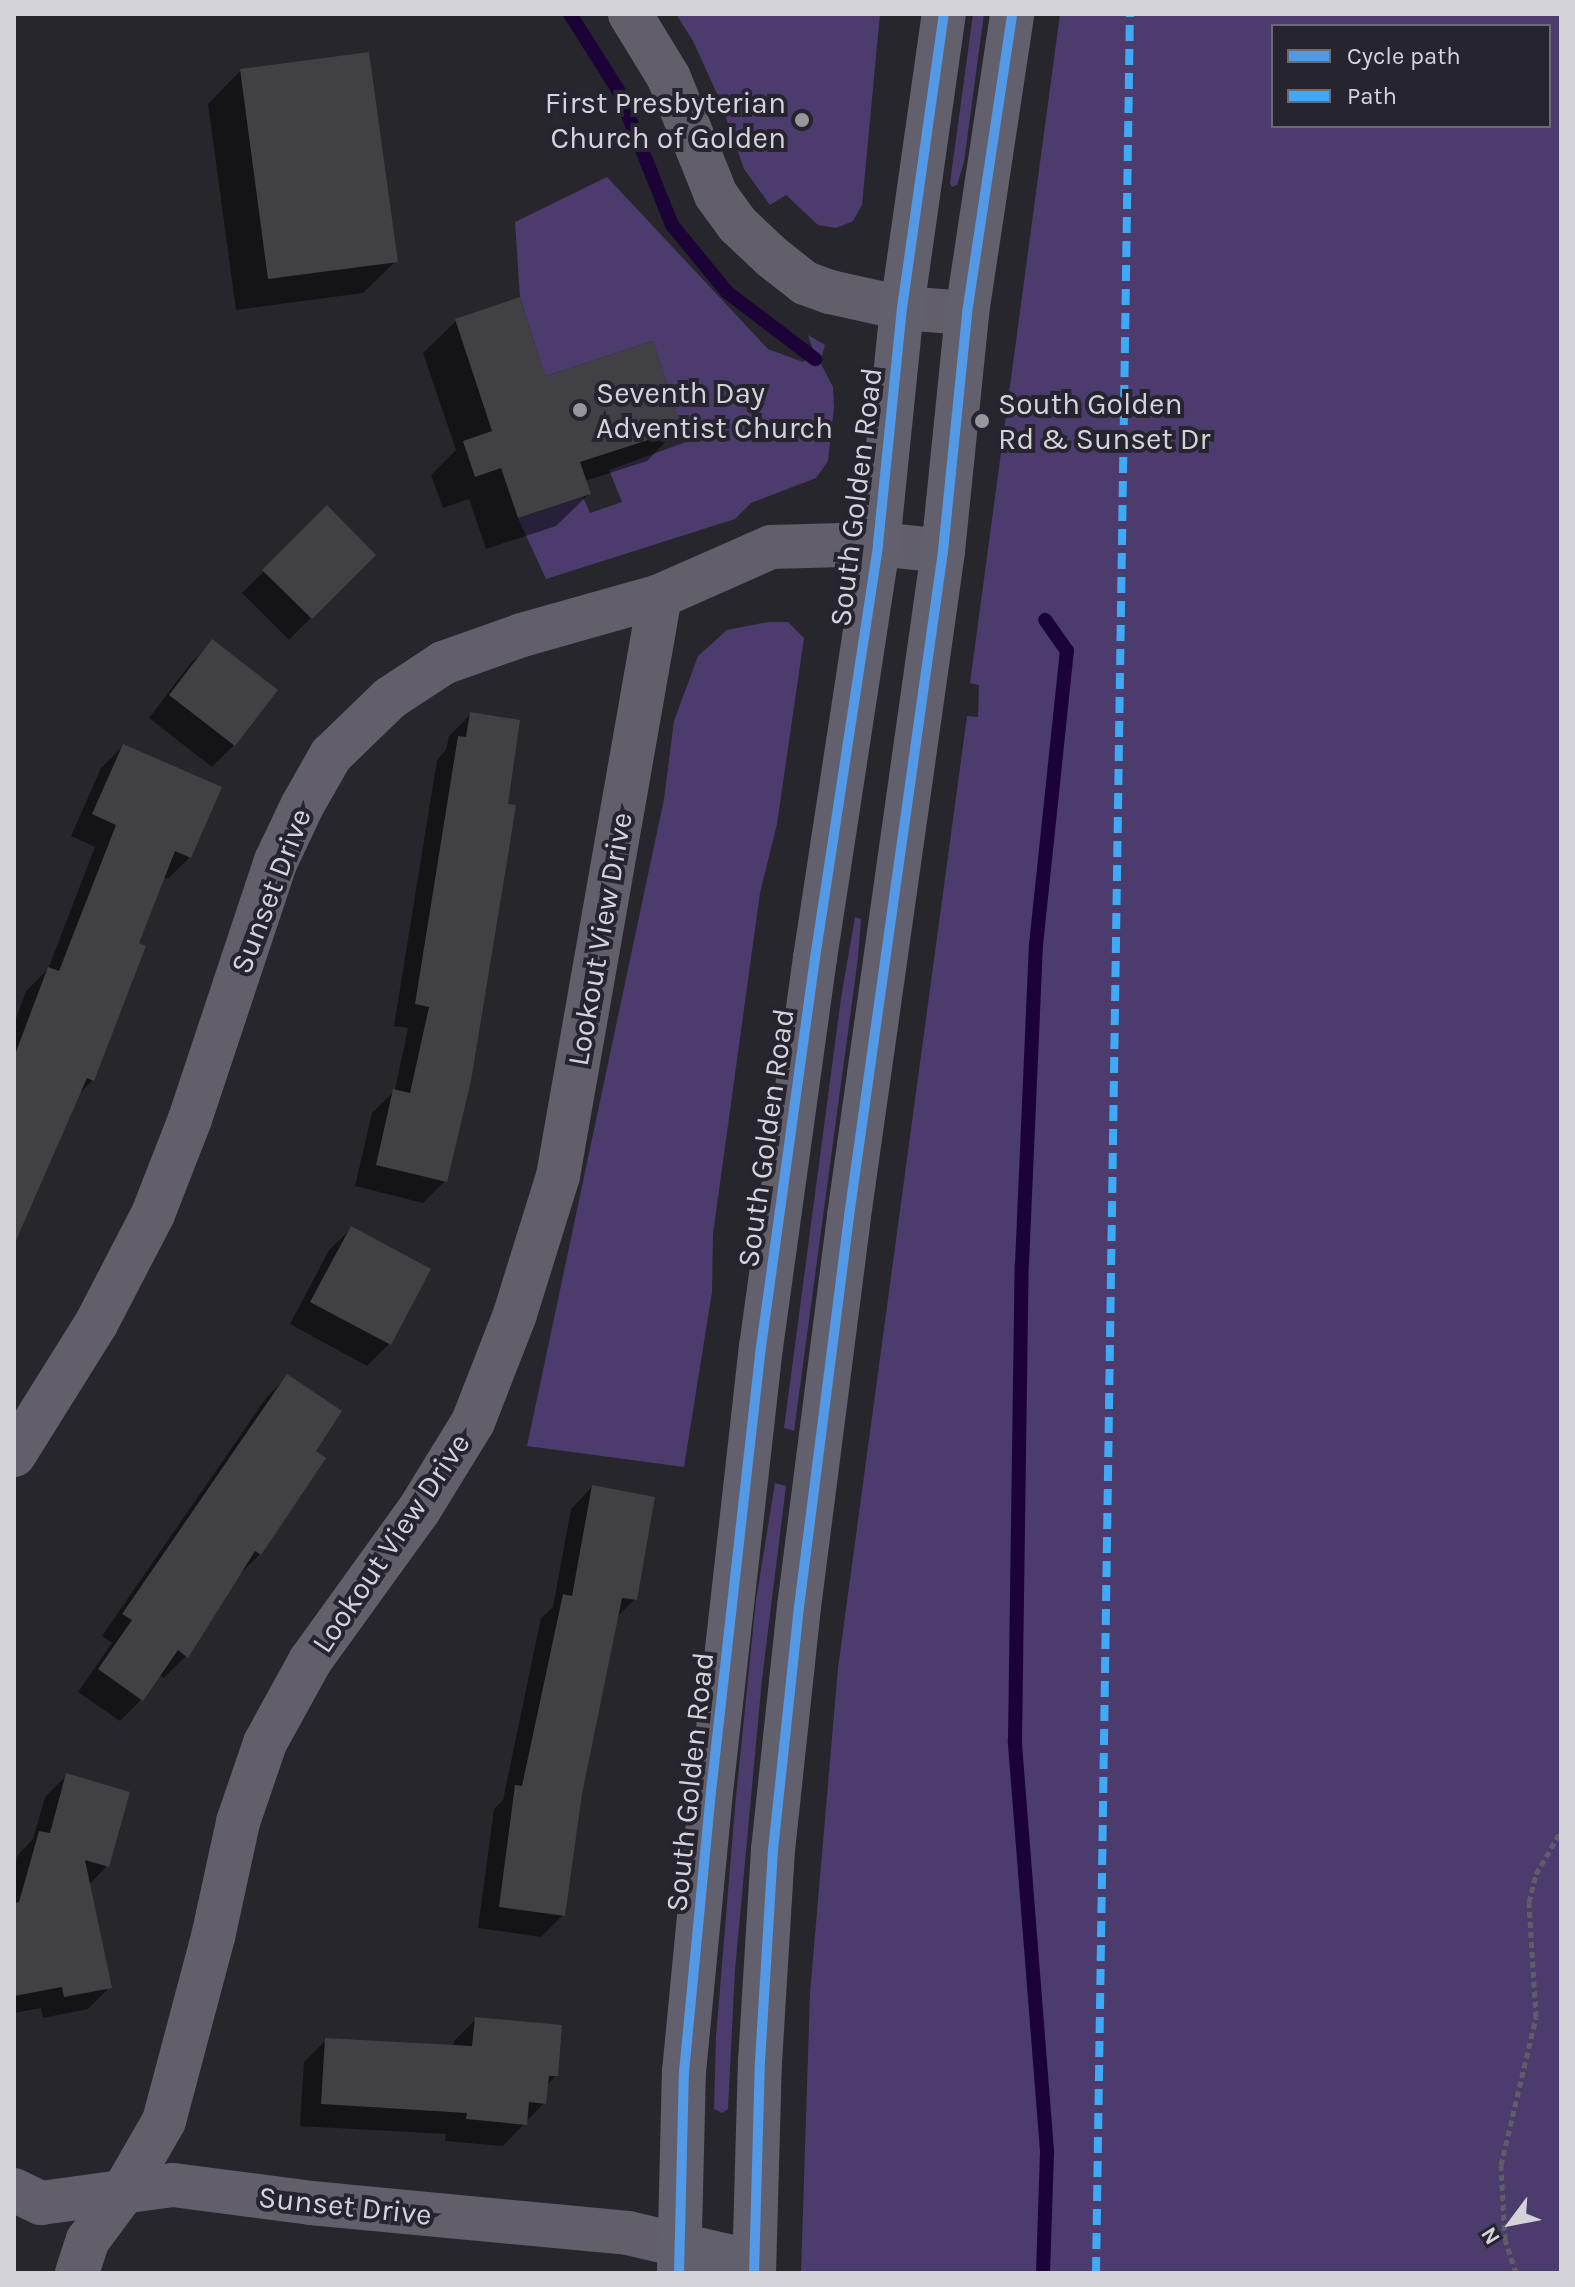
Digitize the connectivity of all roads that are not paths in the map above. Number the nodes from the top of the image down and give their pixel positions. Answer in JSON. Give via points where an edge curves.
{"nodes":[{"id":1,"x":630,"y":14,"type":"edge"},
{"id":2,"x":944,"y":14,"type":"edge"},
{"id":3,"x":1012,"y":14,"type":"edge"},
{"id":4,"x":902,"y":308,"type":"junction"},
{"id":5,"x":967,"y":313,"type":"junction"},
{"id":6,"x":878,"y":544,"type":"junction"},
{"id":7,"x":943,"y":551,"type":"junction"},
{"id":8,"x":660,"y":596,"type":"junction"},
{"id":9,"x":14,"y":1455,"type":"edge"},
{"id":10,"x":14,"y":2190,"type":"edge"},
{"id":11,"x":122,"y":2194,"type":"junction"},
{"id":12,"x":679,"y":2259,"type":"edge"},
{"id":13,"x":754,"y":2268,"type":"edge"},
{"id":14,"x":77,"y":2273,"type":"edge"}],
"edges":[{"from":1,"to":4,"type":"street","via":[[669,78],[716,195],[738,225],[805,283]]},
{"from":2,"to":4,"type":"main road","name":"South Golden Road"},
{"from":3,"to":5,"type":"main road"},
{"from":4,"to":5,"type":"street"},
{"from":4,"to":6,"type":"main road","name":"South Golden Road"},
{"from":5,"to":7,"type":"main road"},
{"from":6,"to":7,"type":"street","name":"Sunset Drive"},
{"from":6,"to":8,"type":"street","name":"Sunset Drive","via":[[771,547]]},
{"from":6,"to":12,"type":"main road","name":"South Golden Road","via":[[761,1347],[684,2072]]},
{"from":7,"to":13,"type":"main road","via":[[799,1607],[773,1850]]},
{"from":8,"to":9,"type":"street","name":"Sunset Drive","via":[[443,663],[390,698],[331,755],[276,861],[153,1214],[96,1324]]},
{"from":8,"to":11,"type":"street","name":"Lookout View Drive","via":[[558,1176],[515,1314],[473,1422],[419,1510],[310,1661],[265,1743],[238,1822],[164,2121]]},
{"from":10,"to":11,"type":"street","name":"Sunset Drive","via":[[41,2203]]},
{"from":11,"to":12,"type":"street","name":"Sunset Drive","via":[[173,2185],[628,2233]]},
{"from":11,"to":14,"type":"street","name":"Lookout View Drive","via":[[88,2240]]},
{"from":12,"to":13,"type":"main road"}]}
